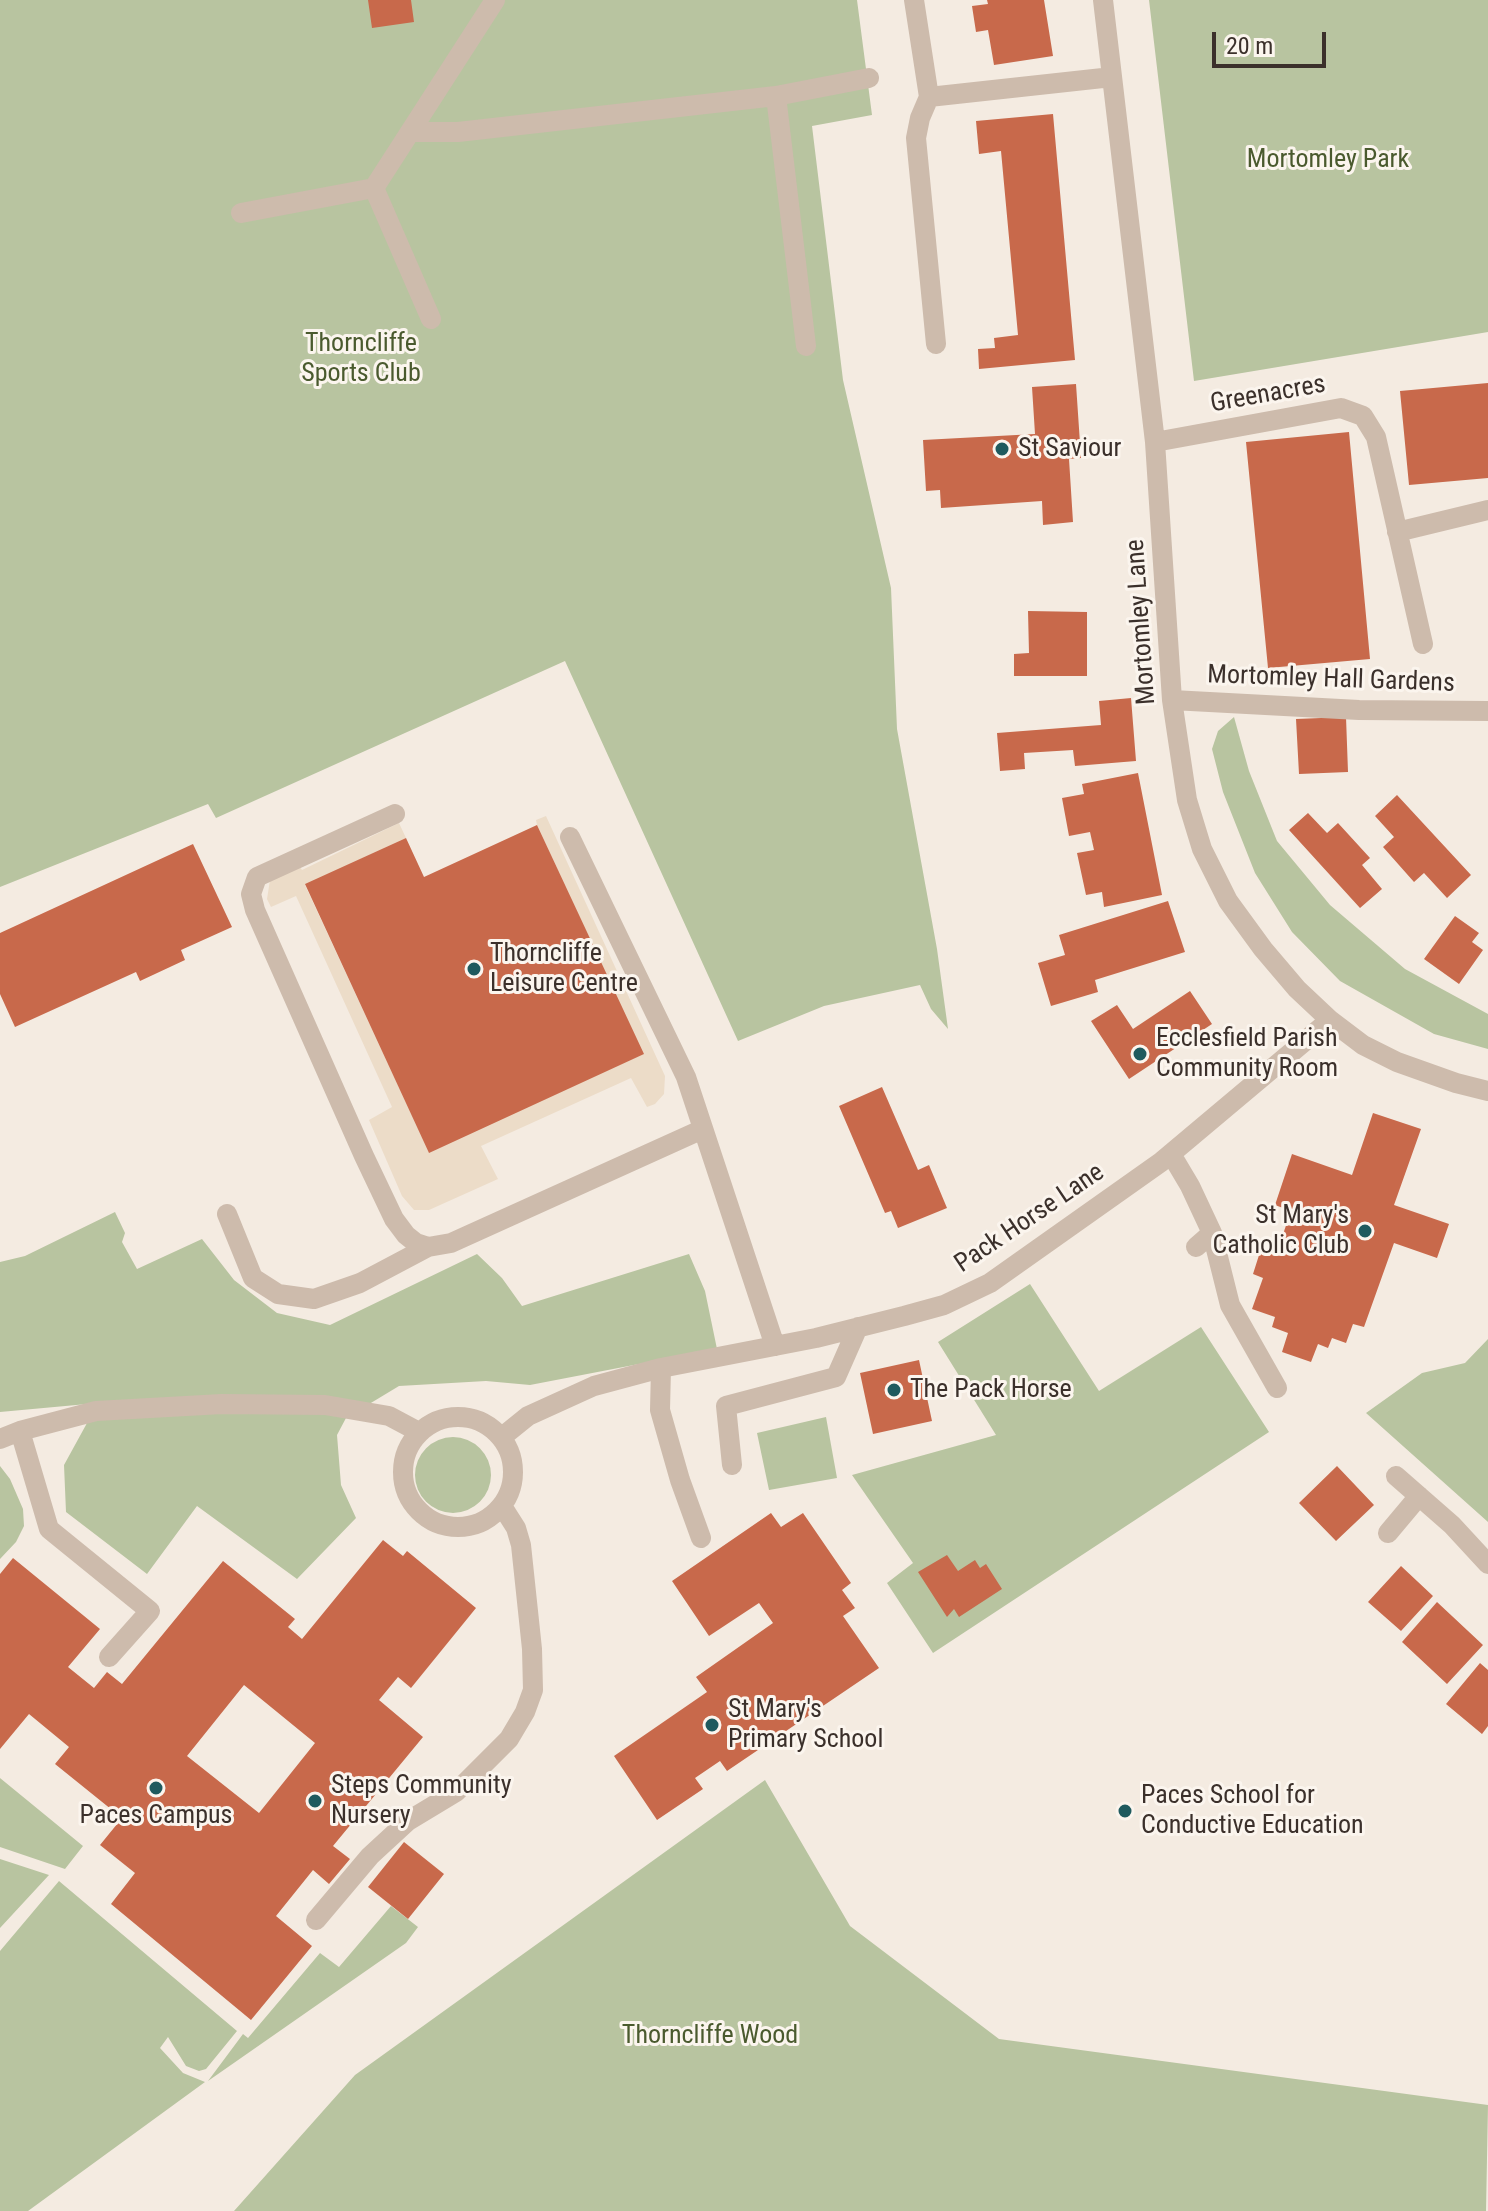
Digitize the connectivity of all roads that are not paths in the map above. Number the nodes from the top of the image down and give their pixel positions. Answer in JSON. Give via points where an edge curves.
{"nodes":[{"id":1,"x":495,"y":0,"type":"edge"},
{"id":2,"x":914,"y":0,"type":"edge"},
{"id":3,"x":1103,"y":0,"type":"edge"},
{"id":4,"x":1112,"y":77,"type":"junction"},
{"id":5,"x":869,"y":78,"type":"dead end"},
{"id":6,"x":776,"y":96,"type":"junction"},
{"id":7,"x":929,"y":97,"type":"junction"},
{"id":8,"x":410,"y":132,"type":"junction"},
{"id":9,"x":374,"y":188,"type":"junction"},
{"id":10,"x":241,"y":213,"type":"dead end"},
{"id":11,"x":431,"y":319,"type":"dead end"},
{"id":12,"x":936,"y":344,"type":"dead end"},
{"id":13,"x":806,"y":346,"type":"dead end"},
{"id":14,"x":1155,"y":442,"type":"junction"},
{"id":15,"x":1488,"y":510,"type":"edge"},
{"id":16,"x":1397,"y":532,"type":"junction"},
{"id":17,"x":1423,"y":644,"type":"dead end"},
{"id":18,"x":1172,"y":700,"type":"junction"},
{"id":19,"x":1488,"y":711,"type":"edge"},
{"id":20,"x":395,"y":814,"type":"dead end"},
{"id":21,"x":570,"y":837,"type":"dead end"},
{"id":22,"x":1330,"y":1020,"type":"junction"},
{"id":23,"x":1488,"y":1091,"type":"edge"},
{"id":24,"x":703,"y":1129,"type":"junction"},
{"id":25,"x":1171,"y":1154,"type":"junction"},
{"id":26,"x":227,"y":1214,"type":"dead end"},
{"id":27,"x":428,"y":1247,"type":"junction"},
{"id":28,"x":858,"y":1327,"type":"junction"},
{"id":29,"x":775,"y":1346,"type":"junction"},
{"id":30,"x":661,"y":1368,"type":"junction"},
{"id":31,"x":1277,"y":1388,"type":"dead end"},
{"id":32,"x":20,"y":1431,"type":"junction"},
{"id":33,"x":419,"y":1432,"type":"junction"},
{"id":34,"x":502,"y":1437,"type":"junction"},
{"id":35,"x":0,"y":1439,"type":"edge"},
{"id":36,"x":732,"y":1465,"type":"dead end"},
{"id":37,"x":1396,"y":1476,"type":"dead end"},
{"id":38,"x":1419,"y":1496,"type":"junction"},
{"id":39,"x":502,"y":1506,"type":"junction"},
{"id":40,"x":1388,"y":1533,"type":"dead end"},
{"id":41,"x":701,"y":1538,"type":"dead end"},
{"id":42,"x":1488,"y":1564,"type":"edge"},
{"id":43,"x":109,"y":1657,"type":"dead end"},
{"id":44,"x":316,"y":1920,"type":"dead end"}],
"edges":[{"from":1,"to":8,"type":"street"},
{"from":2,"to":7,"type":"street"},
{"from":3,"to":4,"type":"street","name":"Mortomley Lane"},
{"from":4,"to":7,"type":"street"},
{"from":4,"to":14,"type":"street","name":"Mortomley Lane"},
{"from":5,"to":6,"type":"street"},
{"from":6,"to":8,"type":"street","via":[[458,132]]},
{"from":6,"to":13,"type":"street"},
{"from":7,"to":12,"type":"street","via":[[916,138]]},
{"from":8,"to":9,"type":"street"},
{"from":9,"to":10,"type":"street"},
{"from":9,"to":11,"type":"street"},
{"from":14,"to":16,"type":"street","name":"Greenacres","via":[[1341,408],[1363,416],[1376,437]]},
{"from":14,"to":18,"type":"street","name":"Mortomley Lane"},
{"from":15,"to":16,"type":"street"},
{"from":16,"to":17,"type":"street","name":"Greenacres"},
{"from":18,"to":19,"type":"street","name":"Mortomley Hall Gardens"},
{"from":18,"to":22,"type":"street","name":"Mortomley Lane","via":[[1187,800],[1202,849],[1228,901],[1263,949]]},
{"from":20,"to":27,"type":"street","via":[[257,877],[251,894],[394,1219],[406,1235]]},
{"from":21,"to":24,"type":"street","via":[[686,1077]]},
{"from":22,"to":23,"type":"street","name":"Mortomley Lane","via":[[1397,1062]]},
{"from":22,"to":25,"type":"street","name":"Pack Horse Lane"},
{"from":24,"to":27,"type":"street","via":[[451,1243]]},
{"from":24,"to":29,"type":"street"},
{"from":25,"to":28,"type":"street","name":"Pack Horse Lane","via":[[990,1283],[944,1305]]},
{"from":25,"to":31,"type":"street","via":[[1190,1186],[1230,1305]]},
{"from":26,"to":27,"type":"street","via":[[253,1278],[278,1294],[314,1299],[360,1283]]},
{"from":28,"to":29,"type":"street","name":"Pack Horse Lane"},
{"from":28,"to":36,"type":"street","via":[[836,1377],[726,1406]]},
{"from":29,"to":30,"type":"street","name":"Pack Horse Lane"},
{"from":30,"to":34,"type":"street","name":"Pack Horse Lane","via":[[561,1399]]},
{"from":30,"to":41,"type":"street","via":[[660,1410]]},
{"from":32,"to":33,"type":"street","via":[[96,1411],[222,1404],[325,1405],[389,1416]]},
{"from":32,"to":35,"type":"street"},
{"from":32,"to":43,"type":"street","via":[[49,1529],[150,1611]]},
{"from":33,"to":34,"type":"street","via":[[452,1417],[471,1418]]},
{"from":33,"to":39,"type":"street","via":[[403,1473],[410,1499],[421,1513],[436,1523],[463,1526],[488,1518]]},
{"from":34,"to":39,"type":"street","via":[[514,1472]]},
{"from":37,"to":38,"type":"street"},
{"from":38,"to":40,"type":"street"},
{"from":38,"to":42,"type":"street"},
{"from":39,"to":44,"type":"street","via":[[521,1545],[533,1690],[525,1712],[509,1739],[456,1792],[398,1830]]}]}
